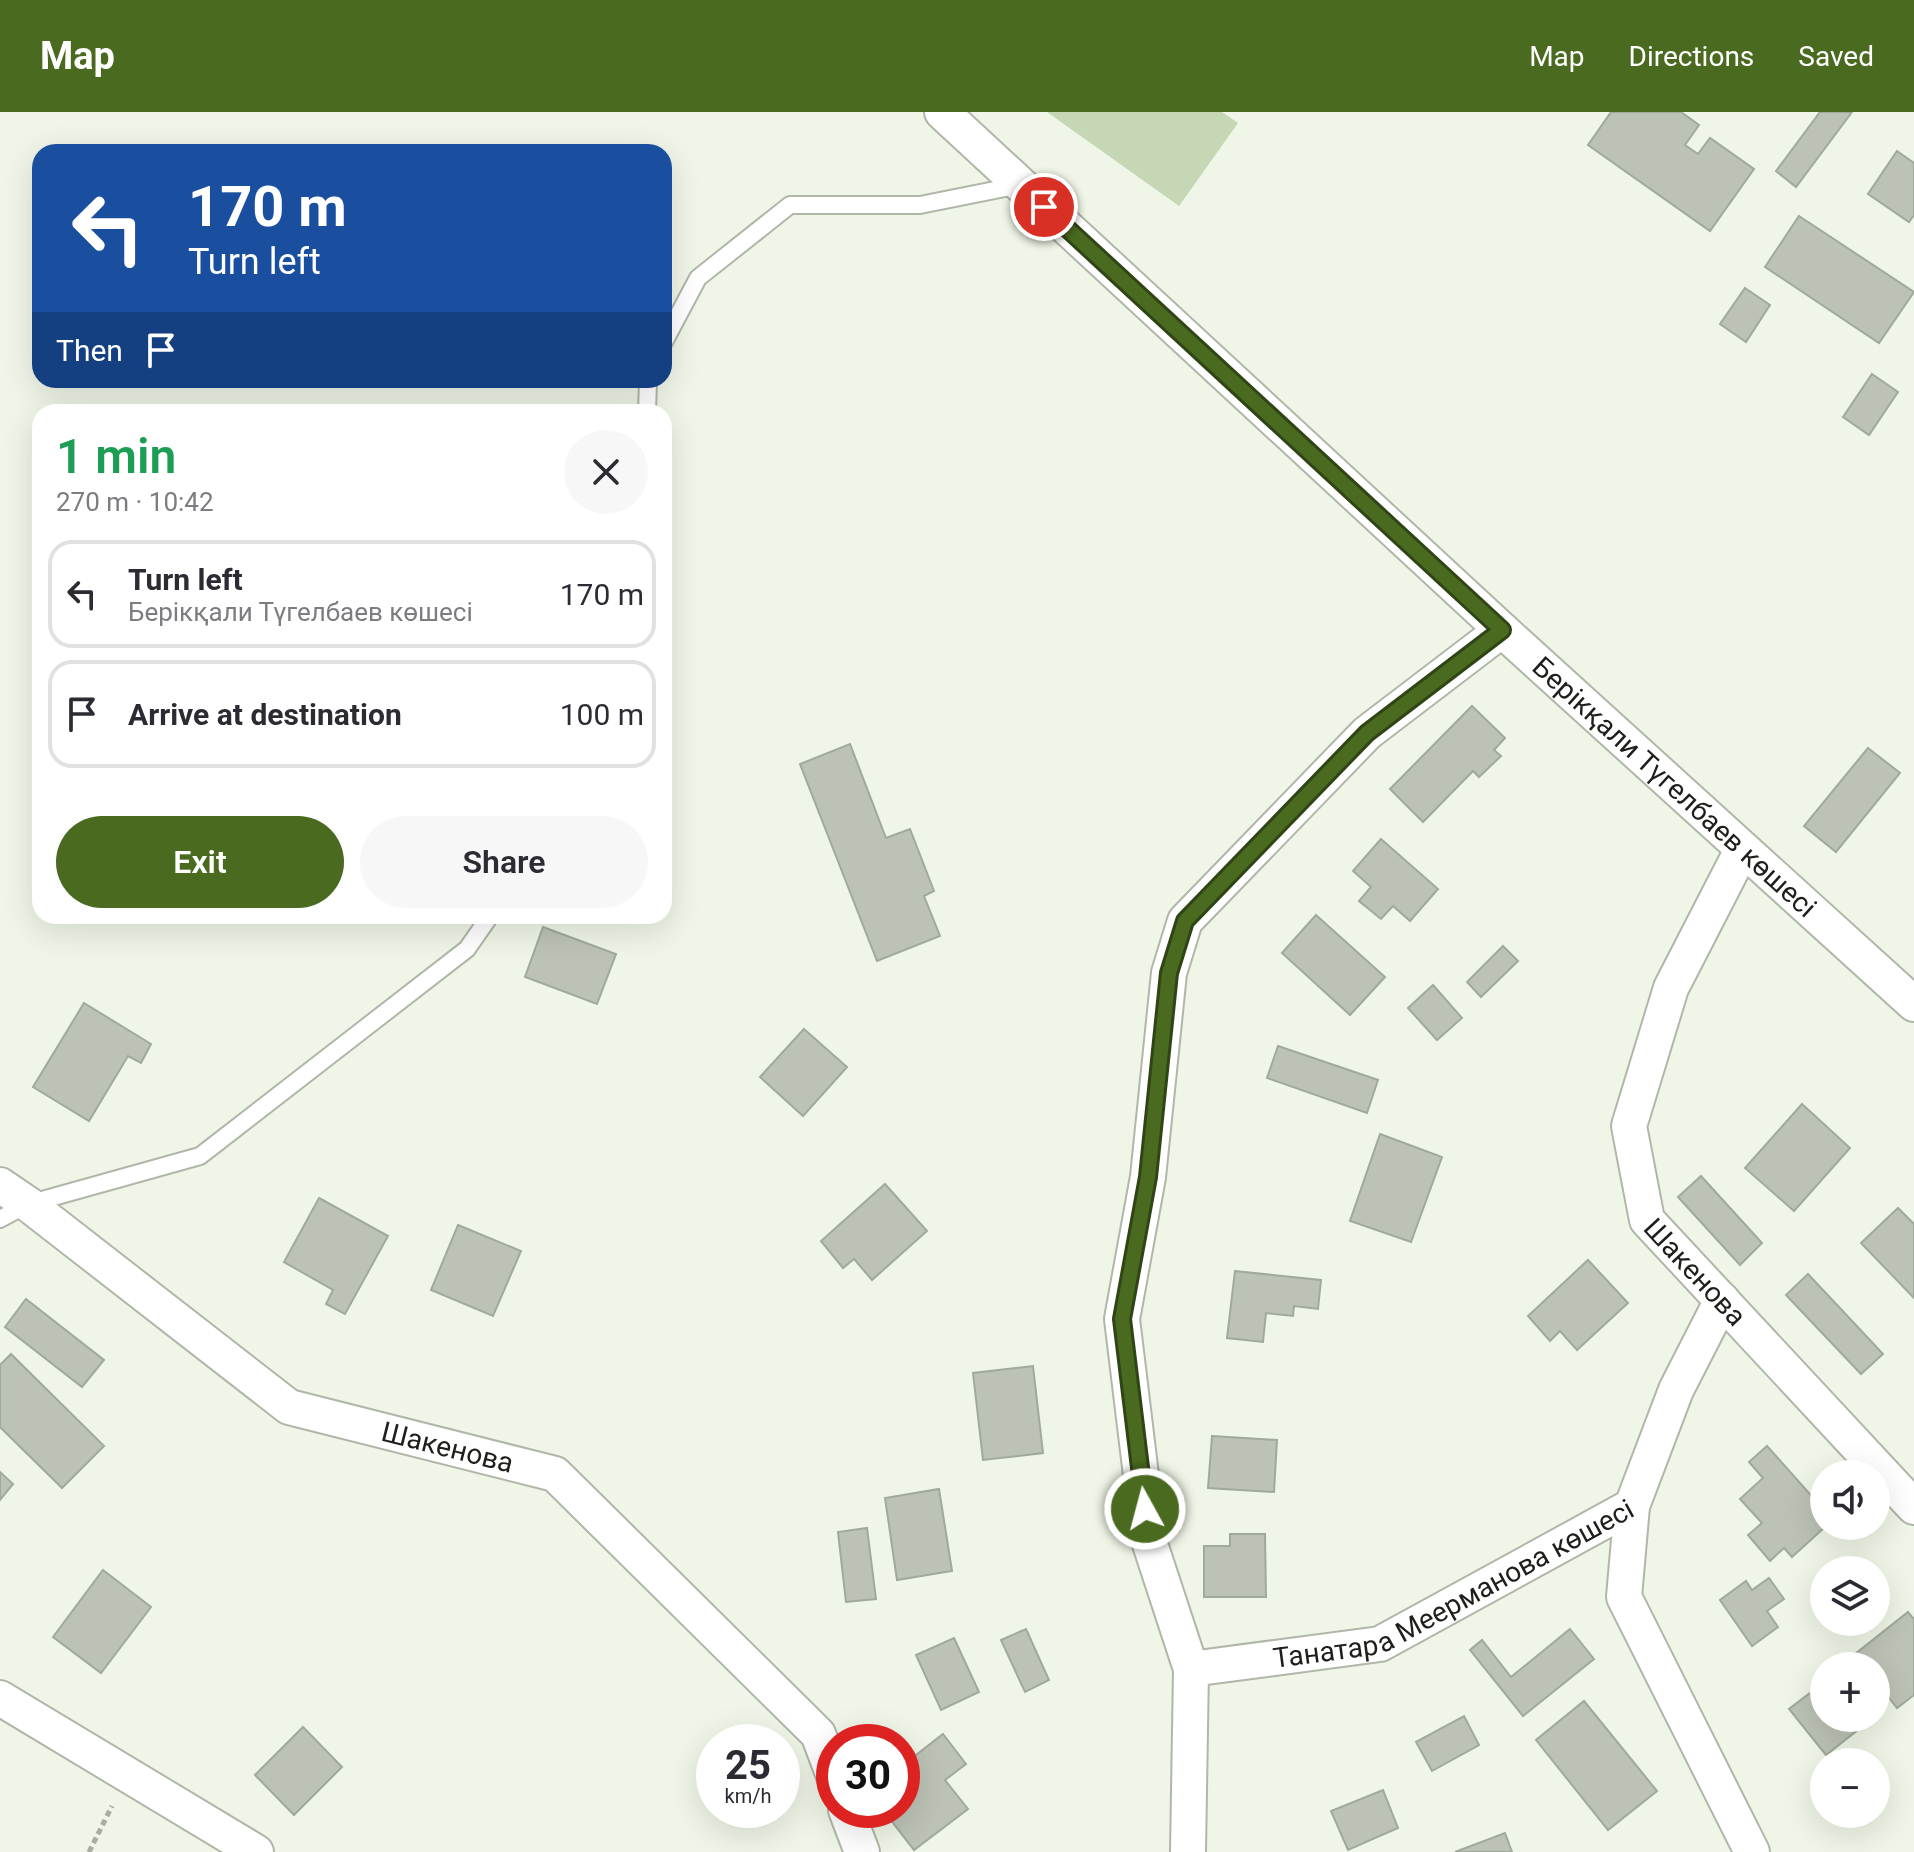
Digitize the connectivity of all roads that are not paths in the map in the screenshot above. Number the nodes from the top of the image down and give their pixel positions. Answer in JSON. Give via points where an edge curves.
{"nodes":[{"id":1,"x":942,"y":112,"type":"edge"},
{"id":2,"x":1021,"y":185,"type":"junction"},
{"id":3,"x":672,"y":327,"type":"edge"},
{"id":4,"x":1502,"y":630,"type":"junction"},
{"id":5,"x":1742,"y":850,"type":"junction"},
{"id":6,"x":484,"y":924,"type":"edge"},
{"id":7,"x":1914,"y":1004,"type":"edge"},
{"id":8,"x":0,"y":1185,"type":"edge"},
{"id":9,"x":14,"y":1212,"type":"edge"},
{"id":10,"x":1722,"y":1300,"type":"junction"},
{"id":11,"x":1632,"y":1506,"type":"junction"},
{"id":12,"x":1914,"y":1507,"type":"edge"},
{"id":13,"x":1191,"y":1669,"type":"junction"},
{"id":14,"x":0,"y":1698,"type":"edge"},
{"id":15,"x":816,"y":1732,"type":"edge"},
{"id":16,"x":853,"y":1828,"type":"edge"},
{"id":17,"x":256,"y":1852,"type":"edge"},
{"id":18,"x":862,"y":1852,"type":"edge"},
{"id":19,"x":1188,"y":1852,"type":"edge"},
{"id":20,"x":1752,"y":1852,"type":"edge"}],
"edges":[{"from":1,"to":2,"type":"street","name":"Берікқали Түгелбаев көшесі"},
{"from":2,"to":3,"type":"lane","via":[[920,205],[790,205],[698,278]]},
{"from":2,"to":4,"type":"street","name":"Берікқали Түгелбаев көшесі"},
{"from":4,"to":5,"type":"street","name":"Берікқали Түгелбаев көшесі"},
{"from":4,"to":13,"type":"street","via":[[1367,733],[1185,921],[1169,973],[1148,1177],[1122,1319],[1149,1541]]},
{"from":5,"to":7,"type":"street","name":"Берікқали Түгелбаев көшесі"},
{"from":5,"to":10,"type":"street","name":"Шакенова","via":[[1671,988],[1629,1126],[1647,1220]]},
{"from":6,"to":9,"type":"lane","via":[[467,949],[200,1156]]},
{"from":8,"to":9,"type":"street","name":"Шакенова"},
{"from":9,"to":15,"type":"street","name":"Шакенова","via":[[289,1407],[555,1474]]},
{"from":10,"to":11,"type":"street","name":"Танатара Меерманова көшесі","via":[[1676,1390]]},
{"from":10,"to":12,"type":"street","name":"Шакенова"},
{"from":11,"to":13,"type":"street","name":"Танатара Меерманова көшесі","via":[[1380,1644]]},
{"from":11,"to":20,"type":"street","via":[[1624,1597]]},
{"from":13,"to":19,"type":"street"},
{"from":14,"to":17,"type":"street"},
{"from":16,"to":18,"type":"street"}]}
